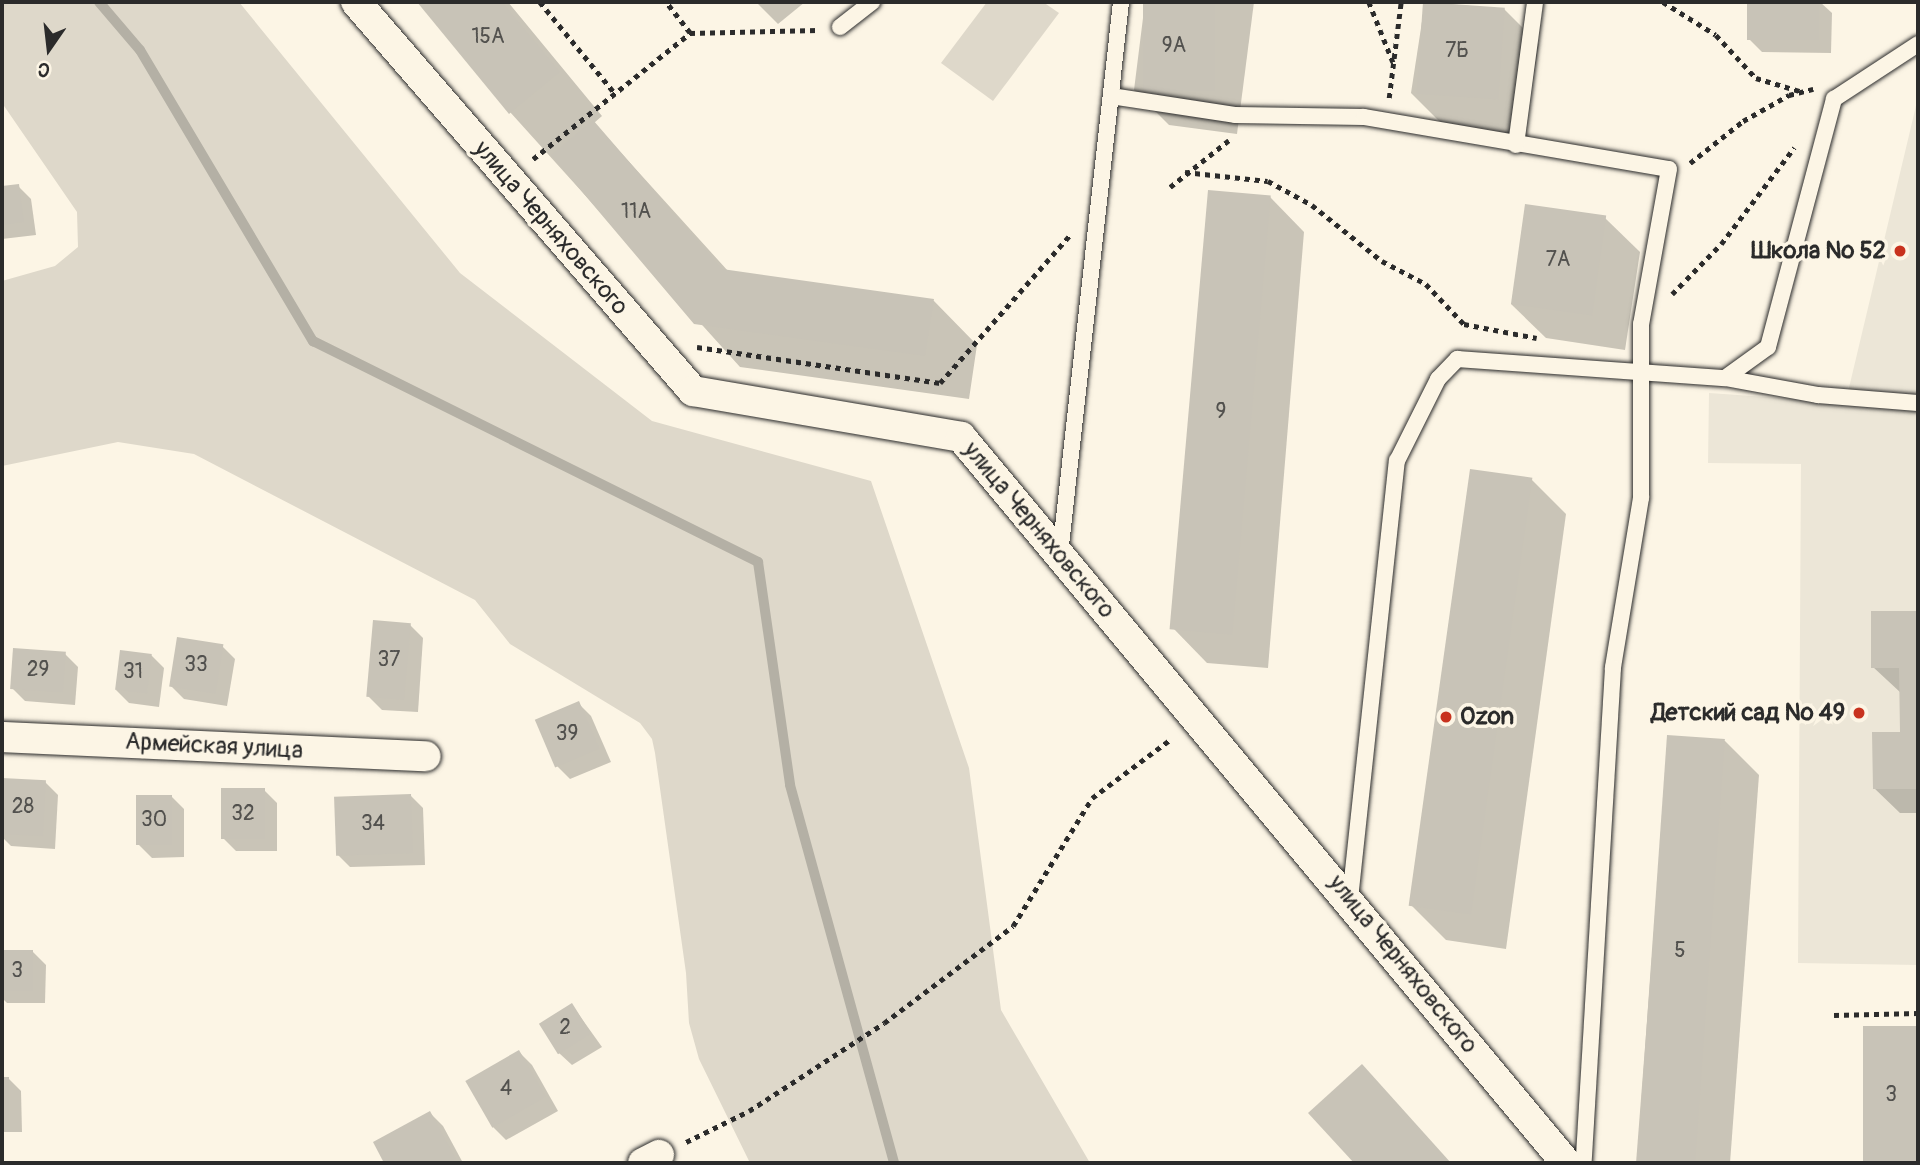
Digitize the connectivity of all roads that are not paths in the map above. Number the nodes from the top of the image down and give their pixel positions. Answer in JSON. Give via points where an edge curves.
{"nodes":[{"id":1,"x":356,"y":2,"type":"edge"},
{"id":2,"x":872,"y":2,"type":"edge"},
{"id":3,"x":1121,"y":2,"type":"edge"},
{"id":4,"x":1535,"y":2,"type":"edge"},
{"id":5,"x":832,"y":28,"type":"road end"},
{"id":6,"x":1918,"y":44,"type":"edge"},
{"id":7,"x":1111,"y":96,"type":"junction"},
{"id":8,"x":1516,"y":145,"type":"junction"},
{"id":9,"x":1641,"y":370,"type":"junction"},
{"id":10,"x":1724,"y":378,"type":"junction"},
{"id":11,"x":1918,"y":403,"type":"edge"},
{"id":12,"x":1060,"y":554,"type":"junction"},
{"id":13,"x":2,"y":737,"type":"edge"},
{"id":14,"x":426,"y":756,"type":"dead end"},
{"id":15,"x":1350,"y":898,"type":"junction"},
{"id":16,"x":1566,"y":1163,"type":"edge"},
{"id":17,"x":1584,"y":1163,"type":"edge"}],
"edges":[{"from":1,"to":12,"type":"street","name":"улица Черняховского","via":[[693,391],[961,437]]},
{"from":2,"to":5,"type":"lane"},
{"from":3,"to":7,"type":"lane"},
{"from":4,"to":8,"type":"lane"},
{"from":6,"to":10,"type":"lane","via":[[1834,99],[1768,347]]},
{"from":7,"to":8,"type":"lane","via":[[1266,115],[1386,121]]},
{"from":7,"to":12,"type":"lane"},
{"from":8,"to":9,"type":"lane","via":[[1668,169],[1641,324]]},
{"from":9,"to":10,"type":"lane"},
{"from":9,"to":15,"type":"lane","via":[[1457,359],[1438,379],[1397,461]]},
{"from":9,"to":17,"type":"lane","via":[[1642,498],[1613,668]]},
{"from":10,"to":11,"type":"lane","via":[[1818,395]]},
{"from":12,"to":15,"type":"street","name":"улица Черняховского"},
{"from":13,"to":14,"type":"street","name":"Армейская улица"},
{"from":15,"to":16,"type":"street","name":"улица Черняховского"}]}
